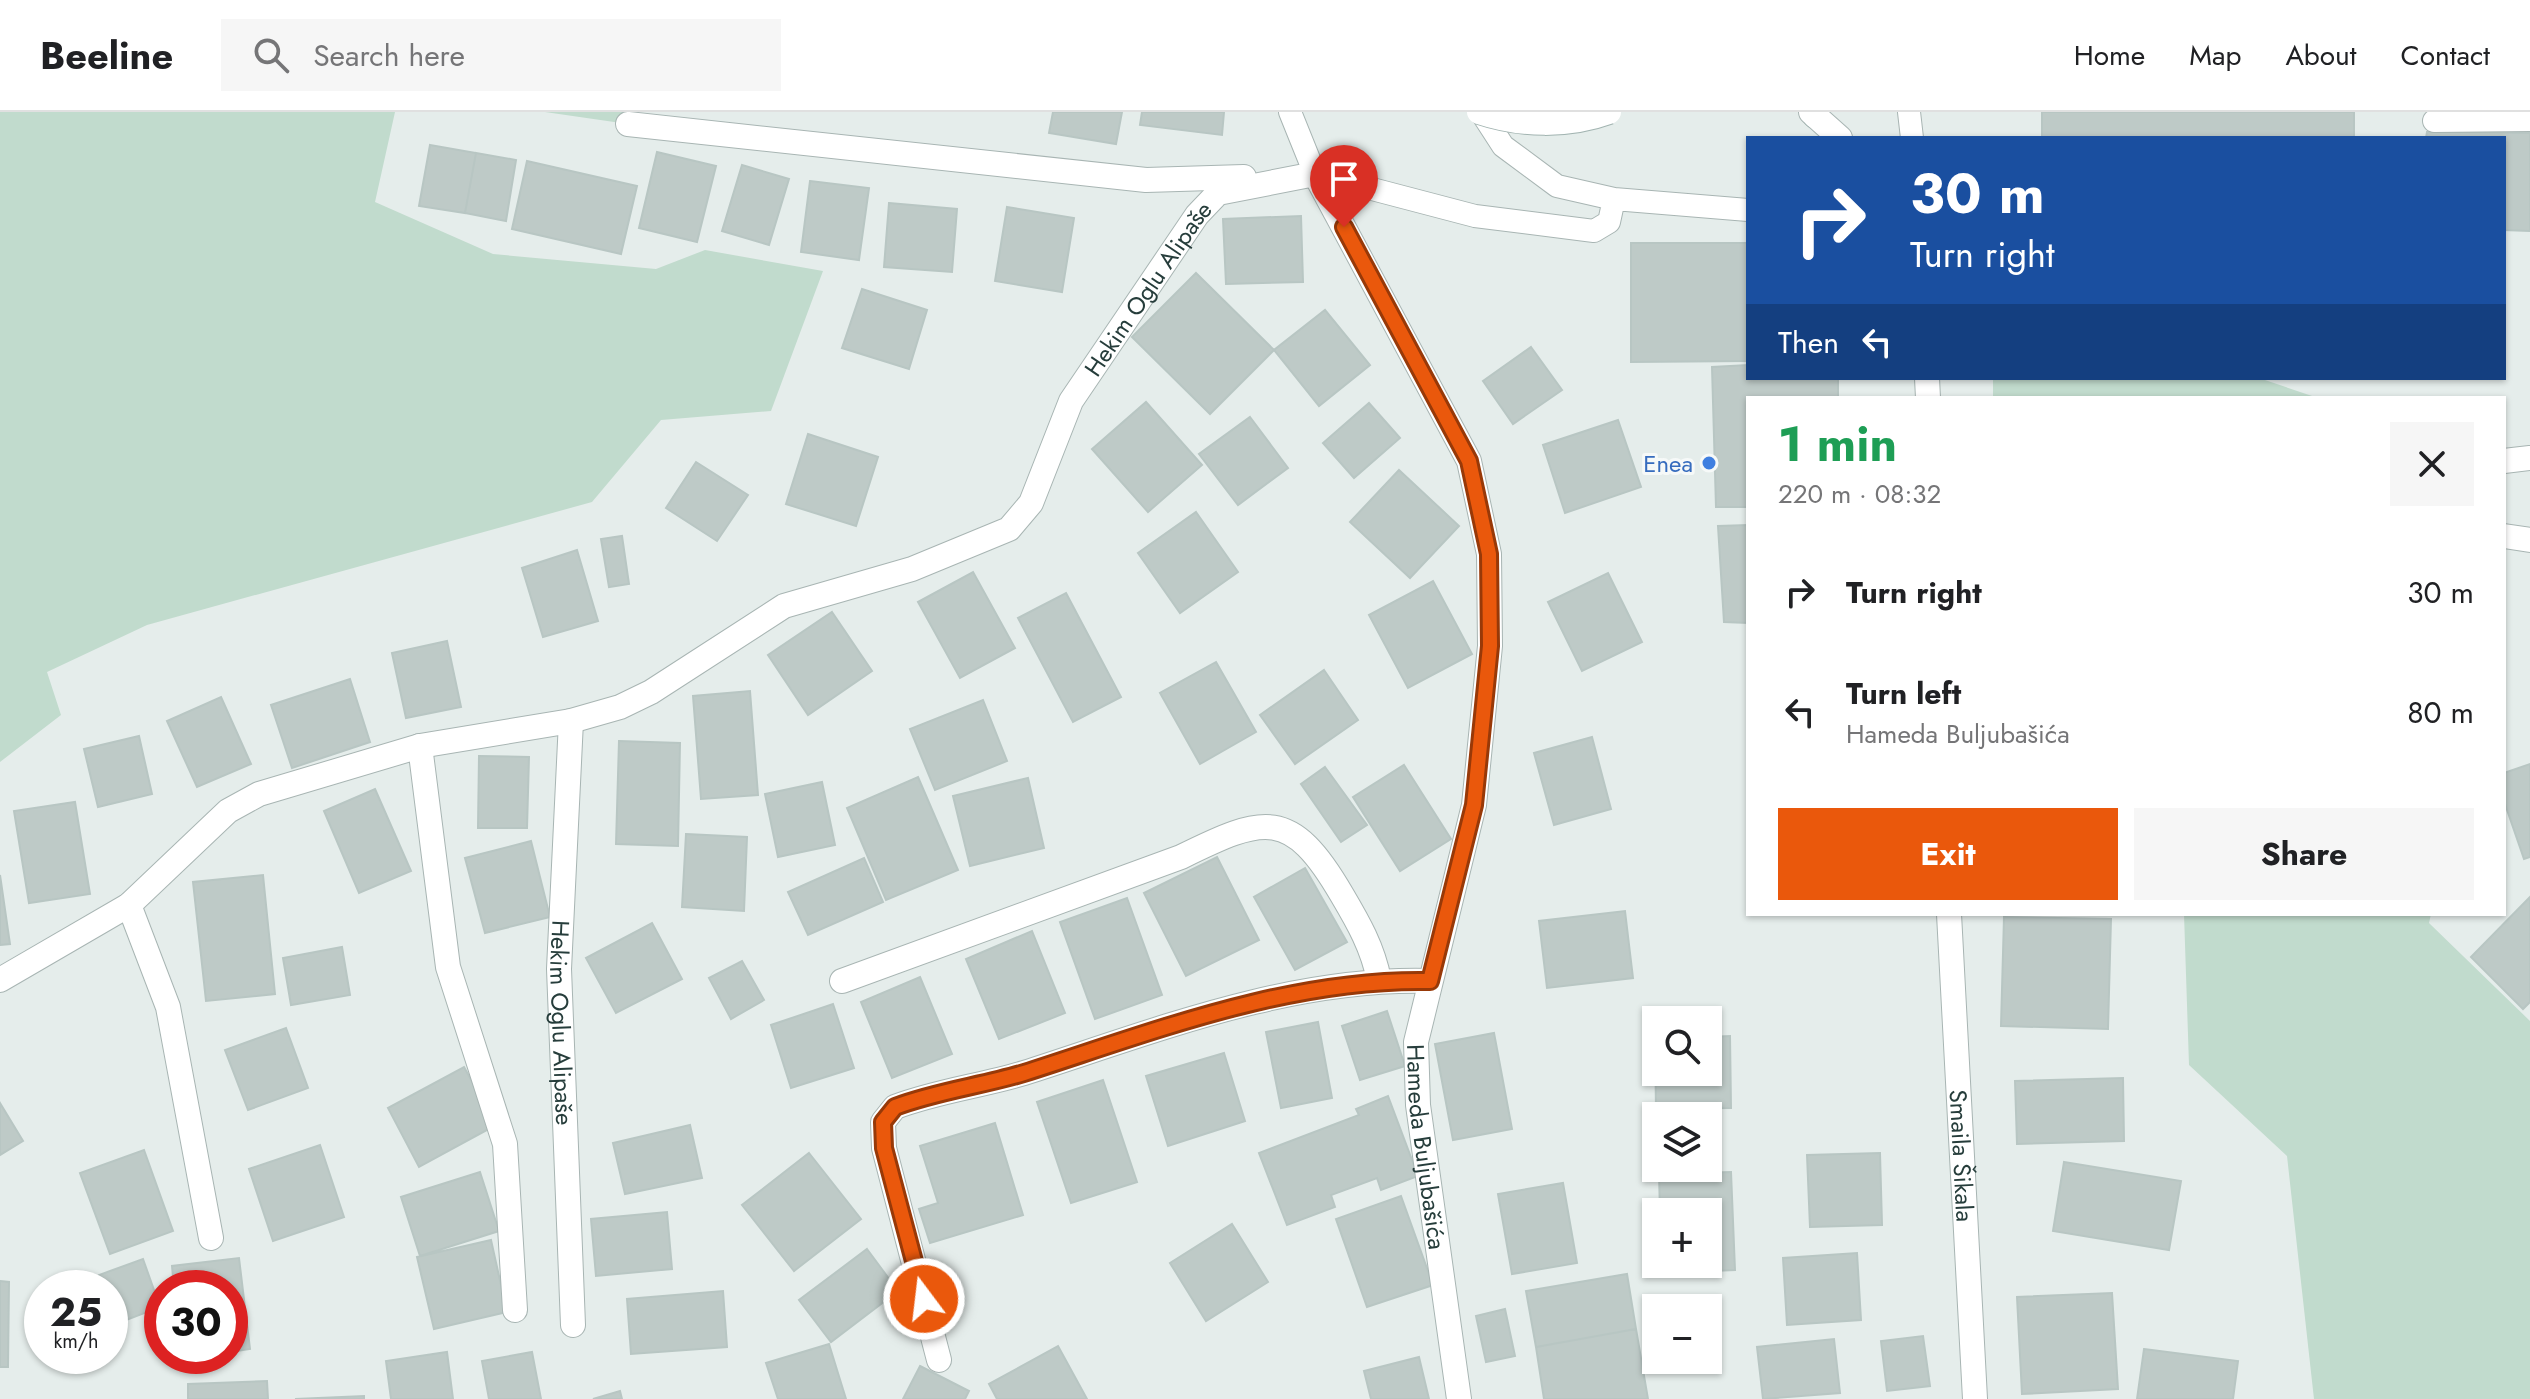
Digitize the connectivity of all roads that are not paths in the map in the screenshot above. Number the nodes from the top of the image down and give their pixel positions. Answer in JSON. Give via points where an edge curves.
{"nodes":[{"id":1,"x":1290,"y":112,"type":"edge"},
{"id":2,"x":1480,"y":112,"type":"edge"},
{"id":3,"x":1609,"y":112,"type":"edge"},
{"id":4,"x":1909,"y":112,"type":"edge"},
{"id":5,"x":1810,"y":113,"type":"edge"},
{"id":6,"x":2530,"y":120,"type":"edge"},
{"id":7,"x":2434,"y":121,"type":"dead end"},
{"id":8,"x":628,"y":124,"type":"dead end"},
{"id":9,"x":1838,"y":136,"type":"edge"},
{"id":10,"x":1912,"y":136,"type":"edge"},
{"id":11,"x":1315,"y":174,"type":"junction"},
{"id":12,"x":1614,"y":199,"type":"junction"},
{"id":13,"x":1746,"y":210,"type":"edge"},
{"id":14,"x":2530,"y":458,"type":"edge"},
{"id":15,"x":2506,"y":461,"type":"edge"},
{"id":16,"x":2506,"y":536,"type":"edge"},
{"id":17,"x":2530,"y":540,"type":"edge"},
{"id":18,"x":571,"y":721,"type":"junction"},
{"id":19,"x":420,"y":746,"type":"junction"},
{"id":20,"x":129,"y":905,"type":"junction"},
{"id":21,"x":1949,"y":916,"type":"edge"},
{"id":22,"x":0,"y":980,"type":"edge"},
{"id":23,"x":1379,"y":980,"type":"junction"},
{"id":24,"x":842,"y":981,"type":"dead end"},
{"id":25,"x":1430,"y":981,"type":"junction"},
{"id":26,"x":211,"y":1238,"type":"dead end"},
{"id":27,"x":515,"y":1310,"type":"dead end"},
{"id":28,"x":573,"y":1325,"type":"dead end"},
{"id":29,"x":939,"y":1360,"type":"dead end"},
{"id":30,"x":1459,"y":1399,"type":"edge"},
{"id":31,"x":1975,"y":1399,"type":"edge"}],
"edges":[{"from":1,"to":11,"type":"lane"},
{"from":2,"to":3,"type":"street","bridge":true,"via":[[1511,123],[1585,121]]},
{"from":2,"to":12,"type":"lane","via":[[1503,146],[1557,186]]},
{"from":4,"to":10,"type":"lane"},
{"from":5,"to":9,"type":"street"},
{"from":6,"to":7,"type":"lane"},
{"from":8,"to":11,"type":"street","name":"Hekim Oglu Alipaše","via":[[1146,180]]},
{"from":11,"to":12,"type":"lane","via":[[1475,216],[1570,230],[1594,231],[1609,222]]},
{"from":11,"to":18,"type":"street","name":"Hekim Oglu Alipaše","via":[[1218,193],[1197,215],[1071,401],[1031,503],[1009,529],[912,569],[784,606],[651,692]]},
{"from":11,"to":25,"type":"street","name":"Hameda Buljubašića","via":[[1469,461],[1489,554],[1490,646],[1474,805]]},
{"from":12,"to":13,"type":"lane"},
{"from":14,"to":15,"type":"street"},
{"from":16,"to":17,"type":"street"},
{"from":18,"to":19,"type":"street","name":"Hekim Oglu Alipaše"},
{"from":18,"to":28,"type":"street","name":"Hekim Oglu Alipaše","via":[[559,969]]},
{"from":19,"to":20,"type":"street","name":"Hekim Oglu Alipaše","via":[[242,802]]},
{"from":19,"to":27,"type":"street","via":[[448,967],[505,1144]]},
{"from":20,"to":22,"type":"street","name":"Hekim Oglu Alipaše"},
{"from":20,"to":26,"type":"street","via":[[168,1007]]},
{"from":21,"to":31,"type":"street","name":"Smaila Šikala"},
{"from":23,"to":24,"type":"street","via":[[1360,925],[1323,862],[1298,835],[1271,826],[1223,837]]},
{"from":23,"to":25,"type":"street"},
{"from":23,"to":29,"type":"street","via":[[1192,1019],[1021,1074],[895,1107],[883,1122],[884,1148]]},
{"from":25,"to":30,"type":"street","name":"Hameda Buljubašića","via":[[1416,1042],[1418,1105]]}]}
